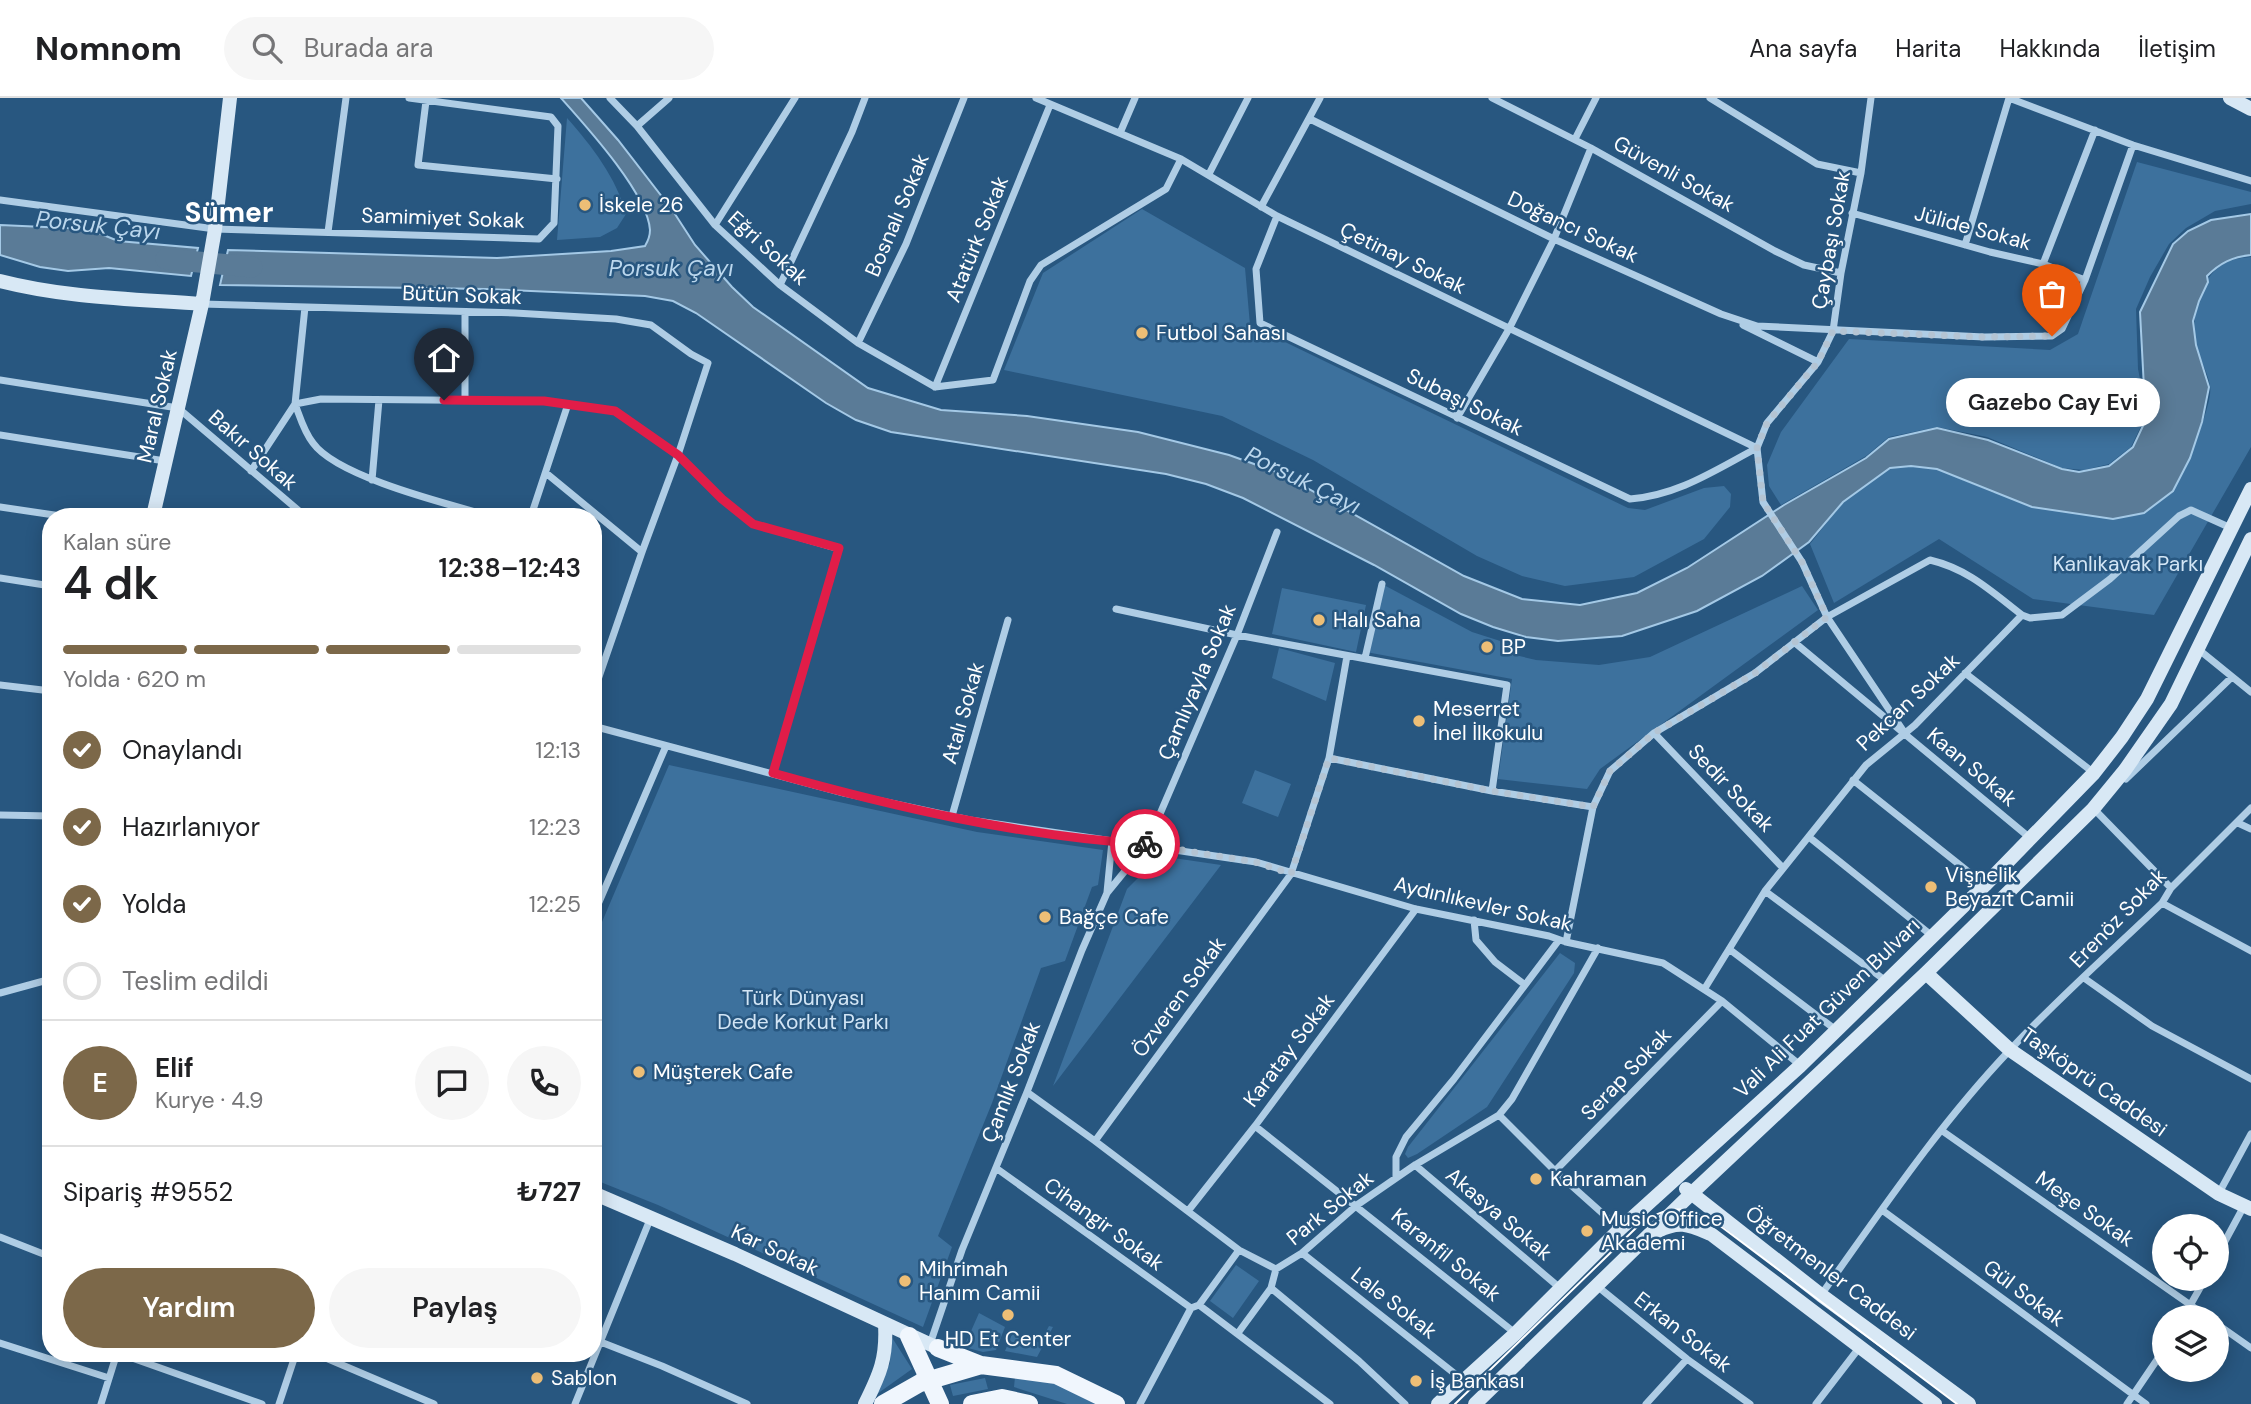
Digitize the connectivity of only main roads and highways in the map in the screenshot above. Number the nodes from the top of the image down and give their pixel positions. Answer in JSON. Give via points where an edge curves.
{"nodes":[{"id":1,"x":230,"y":98,"type":"edge"},
{"id":2,"x":2230,"y":98,"type":"edge"},
{"id":3,"x":2251,"y":109,"type":"edge"},
{"id":4,"x":0,"y":281,"type":"edge"},
{"id":5,"x":202,"y":304,"type":"junction"},
{"id":6,"x":2251,"y":489,"type":"edge"},
{"id":7,"x":155,"y":508,"type":"edge"},
{"id":8,"x":2251,"y":540,"type":"edge"},
{"id":9,"x":1926,"y":973,"type":"junction"},
{"id":10,"x":1687,"y":1170,"type":"junction"},
{"id":11,"x":1664,"y":1190,"type":"junction"},
{"id":12,"x":1686,"y":1190,"type":"junction"},
{"id":13,"x":602,"y":1197,"type":"edge"},
{"id":14,"x":1679,"y":1206,"type":"junction"},
{"id":15,"x":2248,"y":1207,"type":"edge"},
{"id":16,"x":1698,"y":1229,"type":"junction"},
{"id":17,"x":1651,"y":1234,"type":"junction"},
{"id":18,"x":885,"y":1324,"type":"junction"},
{"id":19,"x":909,"y":1336,"type":"junction"},
{"id":20,"x":934,"y":1346,"type":"joint"},
{"id":21,"x":981,"y":1365,"type":"junction"},
{"id":22,"x":1001,"y":1366,"type":"junction"},
{"id":23,"x":929,"y":1381,"type":"junction"},
{"id":24,"x":1002,"y":1398,"type":"junction"},
{"id":25,"x":865,"y":1404,"type":"edge"},
{"id":26,"x":883,"y":1404,"type":"edge"},
{"id":27,"x":940,"y":1404,"type":"edge"},
{"id":28,"x":972,"y":1404,"type":"edge"},
{"id":29,"x":1029,"y":1404,"type":"edge"},
{"id":30,"x":1116,"y":1404,"type":"edge"},
{"id":31,"x":1437,"y":1404,"type":"edge"},
{"id":32,"x":1475,"y":1404,"type":"edge"},
{"id":33,"x":1935,"y":1404,"type":"edge"},
{"id":34,"x":1969,"y":1404,"type":"edge"}],
"edges":[{"from":1,"to":5,"type":"main road","name":"Maral Sokak"},
{"from":2,"to":3,"type":"main road"},
{"from":4,"to":5,"type":"main road","via":[[89,296]]},
{"from":5,"to":7,"type":"main road","name":"Maral Sokak"},
{"from":6,"to":10,"type":"main road","name":"Vali Ali Fuat Güven Bulvarı","via":[[2147,699],[2094,773],[1800,1066]]},
{"from":8,"to":9,"type":"main road","name":"Vali Ali Fuat Güven Bulvarı","via":[[2165,713],[2125,770],[2093,809]]},
{"from":9,"to":12,"type":"main road","name":"Vali Ali Fuat Güven Bulvarı"},
{"from":9,"to":15,"type":"main road","name":"Taşköprü Caddesi","via":[[2010,1050],[2219,1194]]},
{"from":10,"to":11,"type":"main road","name":"Vali Ali Fuat Güven Bulvarı"},
{"from":10,"to":12,"type":"main road"},
{"from":11,"to":12,"type":"main road"},
{"from":11,"to":31,"type":"main road","name":"Vali Ali Fuat Güven Bulvarı"},
{"from":12,"to":14,"type":"main road","name":"Vali Ali Fuat Güven Bulvarı"},
{"from":12,"to":34,"type":"main road","name":"Öğretmenler Caddesi"},
{"from":13,"to":18,"type":"main road","name":"Kar Sokak"},
{"from":14,"to":16,"type":"main road"},
{"from":14,"to":17,"type":"main road","name":"Vali Ali Fuat Güven Bulvarı"},
{"from":16,"to":17,"type":"main road","name":"Öğretmenler Caddesi","via":[[1671,1225]]},
{"from":16,"to":33,"type":"main road","name":"Öğretmenler Caddesi","via":[[1711,1234]]},
{"from":17,"to":32,"type":"main road","name":"Vali Ali Fuat Güven Bulvarı"},
{"from":18,"to":19,"type":"main road","name":"Kar Sokak"},
{"from":18,"to":25,"type":"main road","via":[[887,1347]]},
{"from":19,"to":20,"type":"main road","name":"Kar Sokak"},
{"from":19,"to":23,"type":"main road"},
{"from":20,"to":21,"type":"main road"},
{"from":21,"to":22,"type":"main road"},
{"from":21,"to":23,"type":"main road"},
{"from":22,"to":24,"type":"main road"},
{"from":22,"to":30,"type":"main road","via":[[1056,1375]]},
{"from":23,"to":26,"type":"main road"},
{"from":23,"to":27,"type":"main road"},
{"from":24,"to":28,"type":"main road"},
{"from":24,"to":29,"type":"main road"}]}
